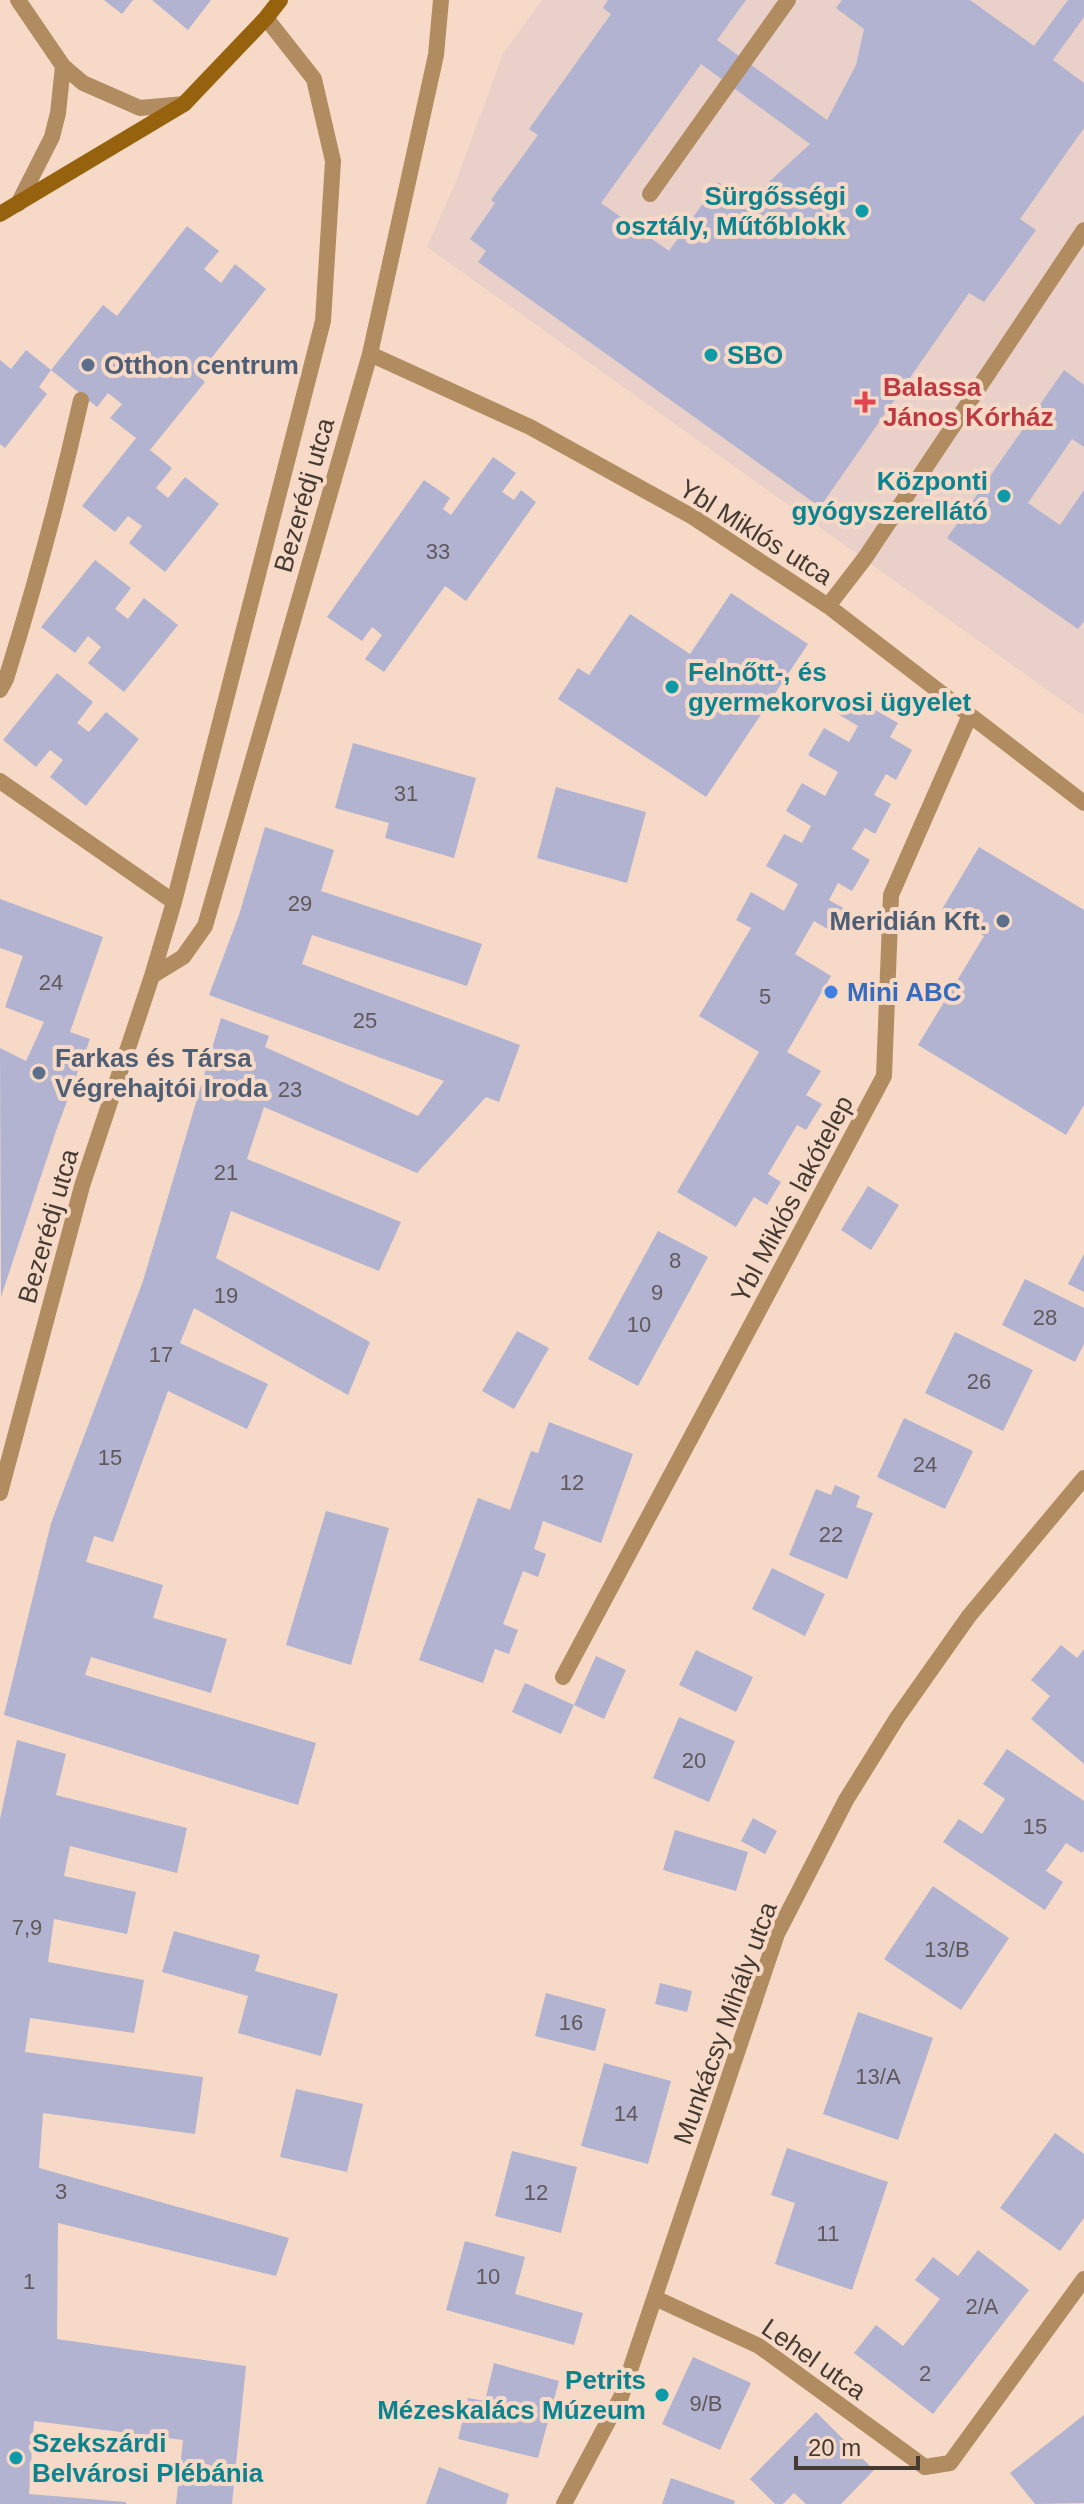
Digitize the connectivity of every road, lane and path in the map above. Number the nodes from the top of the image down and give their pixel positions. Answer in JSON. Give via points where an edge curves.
{"nodes":[{"id":1,"x":18,"y":0,"type":"edge"},
{"id":2,"x":280,"y":0,"type":"edge"},
{"id":3,"x":441,"y":0,"type":"edge"},
{"id":4,"x":788,"y":0,"type":"edge"},
{"id":5,"x":266,"y":18,"type":"junction"},
{"id":6,"x":63,"y":66,"type":"junction"},
{"id":7,"x":184,"y":104,"type":"junction"},
{"id":8,"x":650,"y":194,"type":"dead end"},
{"id":9,"x":18,"y":204,"type":"junction"},
{"id":10,"x":0,"y":214,"type":"edge"},
{"id":11,"x":1084,"y":230,"type":"edge"},
{"id":12,"x":370,"y":354,"type":"junction"},
{"id":13,"x":81,"y":400,"type":"dead end"},
{"id":14,"x":828,"y":606,"type":"junction"},
{"id":15,"x":0,"y":690,"type":"edge"},
{"id":16,"x":970,"y":715,"type":"junction"},
{"id":17,"x":0,"y":781,"type":"edge"},
{"id":18,"x":1084,"y":803,"type":"edge"},
{"id":19,"x":174,"y":902,"type":"junction"},
{"id":20,"x":152,"y":976,"type":"junction"},
{"id":21,"x":1084,"y":1478,"type":"edge"},
{"id":22,"x":0,"y":1493,"type":"edge"},
{"id":23,"x":563,"y":1677,"type":"dead end"},
{"id":24,"x":1084,"y":2279,"type":"edge"},
{"id":25,"x":655,"y":2298,"type":"junction"},
{"id":26,"x":564,"y":2504,"type":"edge"}],
"edges":[{"from":1,"to":6,"type":"street"},
{"from":2,"to":5,"type":"street"},
{"from":3,"to":12,"type":"street","name":"Bezerédj utca","via":[[436,55]]},
{"from":4,"to":8,"type":"street"},
{"from":5,"to":7,"type":"street"},
{"from":5,"to":19,"type":"street","name":"Bezerédj utca","via":[[314,79],[333,161],[323,321]]},
{"from":6,"to":7,"type":"street","via":[[83,83],[140,108]]},
{"from":6,"to":9,"type":"street","via":[[52,137]]},
{"from":7,"to":9,"type":"street"},
{"from":9,"to":10,"type":"street"},
{"from":11,"to":14,"type":"street"},
{"from":12,"to":14,"type":"street","name":"Ybl Miklós utca","via":[[530,427],[693,517]]},
{"from":12,"to":20,"type":"street","name":"Bezerédj utca","via":[[205,926],[183,957]]},
{"from":13,"to":15,"type":"street","via":[[46,546]]},
{"from":14,"to":16,"type":"street","name":"Ybl Miklós utca"},
{"from":16,"to":18,"type":"street","name":"Ybl Miklós utca"},
{"from":16,"to":23,"type":"street","name":"Ybl Miklós lakótelep","via":[[891,895],[884,1076]]},
{"from":17,"to":19,"type":"street"},
{"from":19,"to":20,"type":"street","name":"Bezerédj utca"},
{"from":20,"to":22,"type":"street","name":"Bezerédj utca","via":[[82,1186]]},
{"from":21,"to":25,"type":"street","name":"Munkácsy Mihály utca","via":[[969,1616],[846,1800],[777,1934]]},
{"from":24,"to":25,"type":"street","name":"Lehel utca","via":[[950,2463],[925,2467],[759,2346]]},
{"from":25,"to":26,"type":"street","name":"Munkácsy Mihály utca","via":[[621,2397]]}]}
